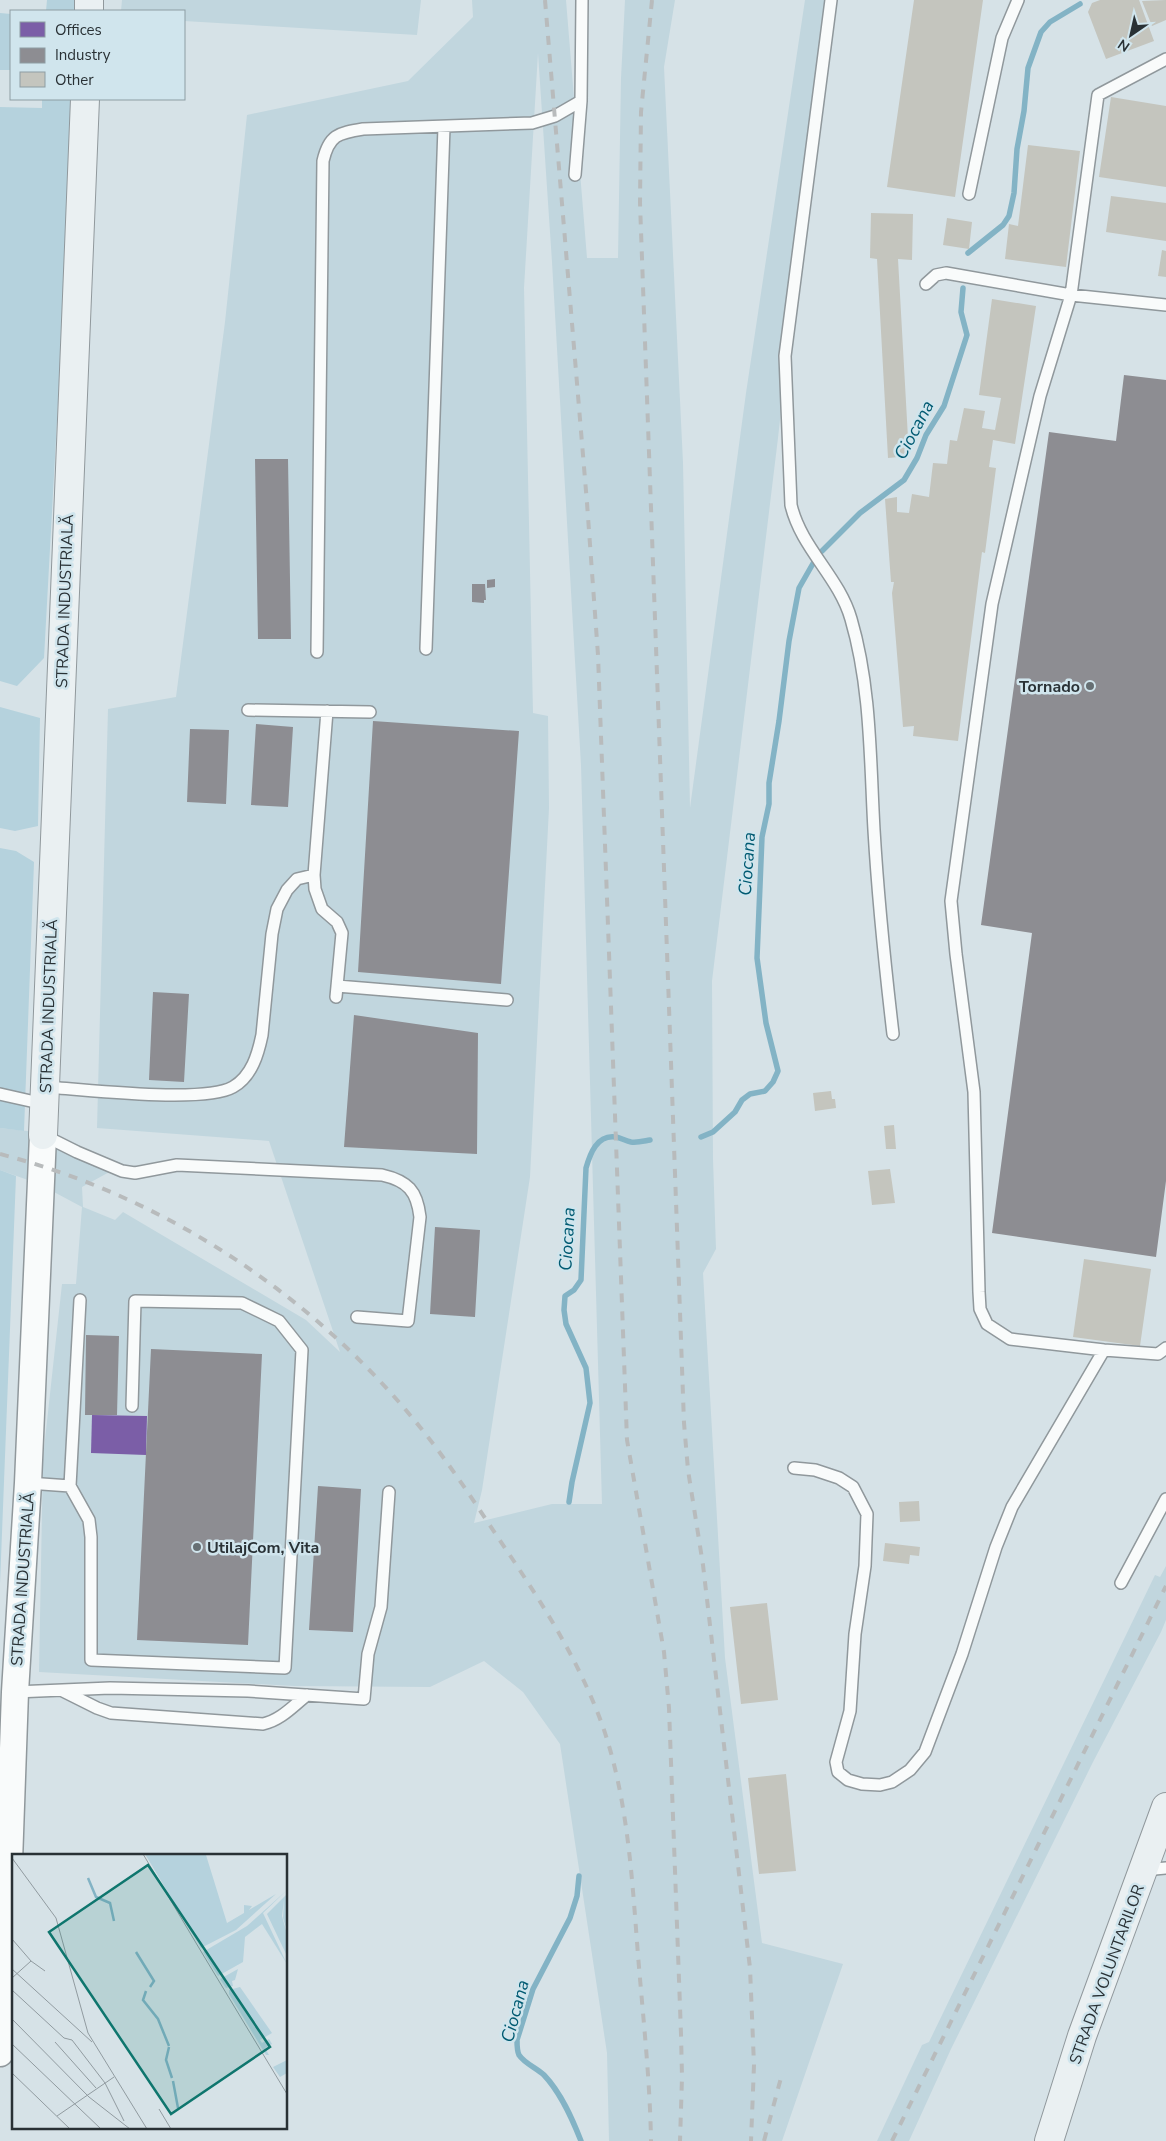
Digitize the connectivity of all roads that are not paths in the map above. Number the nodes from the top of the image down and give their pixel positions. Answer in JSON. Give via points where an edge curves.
{"nodes":[{"id":1,"x":582,"y":0,"type":"edge"},
{"id":2,"x":831,"y":0,"type":"edge"},
{"id":3,"x":1018,"y":0,"type":"edge"},
{"id":4,"x":1166,"y":59,"type":"edge"},
{"id":5,"x":85,"y":100,"type":"edge"},
{"id":6,"x":581,"y":101,"type":"junction"},
{"id":7,"x":444,"y":127,"type":"junction"},
{"id":8,"x":575,"y":175,"type":"dead end"},
{"id":9,"x":969,"y":194,"type":"dead end"},
{"id":10,"x":926,"y":284,"type":"dead end"},
{"id":11,"x":1070,"y":295,"type":"junction"},
{"id":12,"x":1166,"y":305,"type":"edge"},
{"id":13,"x":426,"y":649,"type":"dead end"},
{"id":14,"x":317,"y":652,"type":"dead end"},
{"id":15,"x":248,"y":710,"type":"dead end"},
{"id":16,"x":328,"y":711,"type":"junction"},
{"id":17,"x":370,"y":712,"type":"dead end"},
{"id":18,"x":314,"y":875,"type":"junction"},
{"id":19,"x":507,"y":1000,"type":"dead end"},
{"id":20,"x":893,"y":1034,"type":"dead end"},
{"id":21,"x":0,"y":1094,"type":"edge"},
{"id":22,"x":44,"y":1095,"type":"junction"},
{"id":23,"x":42,"y":1135,"type":"junction"},
{"id":24,"x":80,"y":1300,"type":"dead end"},
{"id":25,"x":357,"y":1317,"type":"dead end"},
{"id":26,"x":1166,"y":1348,"type":"edge"},
{"id":27,"x":1104,"y":1350,"type":"junction"},
{"id":28,"x":132,"y":1406,"type":"dead end"},
{"id":29,"x":794,"y":1468,"type":"dead end"},
{"id":30,"x":28,"y":1483,"type":"junction"},
{"id":31,"x":70,"y":1486,"type":"junction"},
{"id":32,"x":389,"y":1492,"type":"dead end"},
{"id":33,"x":1166,"y":1499,"type":"edge"},
{"id":34,"x":1120,"y":1583,"type":"dead end"},
{"id":35,"x":62,"y":1690,"type":"junction"},
{"id":36,"x":16,"y":1692,"type":"junction"},
{"id":37,"x":307,"y":1695,"type":"junction"},
{"id":38,"x":1166,"y":1807,"type":"edge"},
{"id":39,"x":1155,"y":1869,"type":"edge"},
{"id":40,"x":0,"y":2054,"type":"edge"},
{"id":41,"x":1049,"y":2141,"type":"edge"}],
"edges":[{"from":1,"to":6,"type":"lane"},
{"from":2,"to":20,"type":"lane","via":[[784,356],[791,505],[804,540],[840,593],[851,618],[866,687],[879,914]]},
{"from":3,"to":9,"type":"lane","via":[[1002,38]]},
{"from":4,"to":11,"type":"lane","via":[[1098,95]]},
{"from":5,"to":22,"type":"main road","name":"STRADA INDUSTRIALĂ"},
{"from":6,"to":7,"type":"lane","via":[[555,116],[532,123]]},
{"from":6,"to":8,"type":"lane"},
{"from":7,"to":13,"type":"lane"},
{"from":7,"to":14,"type":"lane","via":[[345,132],[330,142],[323,161]]},
{"from":10,"to":11,"type":"lane","via":[[936,275],[946,273]]},
{"from":11,"to":12,"type":"lane"},
{"from":11,"to":27,"type":"lane","via":[[1040,396],[992,604],[951,901],[974,1092],[980,1309],[987,1324],[1010,1339]]},
{"from":15,"to":16,"type":"lane"},
{"from":16,"to":17,"type":"lane"},
{"from":16,"to":18,"type":"lane"},
{"from":18,"to":19,"type":"lane","via":[[322,909],[337,922],[342,933],[337,992]]},
{"from":18,"to":22,"type":"lane","via":[[297,879],[277,909],[259,1050],[253,1065],[234,1086],[206,1095]]},
{"from":21,"to":22,"type":"lane","name":"STRADA INDUSTRIALĂ"},
{"from":22,"to":23,"type":"main road","name":"STRADA INDUSTRIALĂ"},
{"from":23,"to":25,"type":"lane","via":[[109,1166],[135,1173],[176,1165],[397,1178],[413,1192],[419,1204],[420,1217],[408,1321]]},
{"from":23,"to":30,"type":"street","name":"STRADA INDUSTRIALĂ"},
{"from":24,"to":31,"type":"lane"},
{"from":26,"to":27,"type":"lane","via":[[1158,1354]]},
{"from":27,"to":29,"type":"lane","via":[[1012,1507],[925,1752],[910,1770],[892,1782],[880,1785],[848,1780],[838,1772],[836,1762],[850,1711],[867,1514],[853,1488],[839,1478],[816,1470]]},
{"from":28,"to":31,"type":"lane","via":[[135,1301],[242,1303],[279,1321],[302,1350],[285,1668],[91,1660],[89,1520]]},
{"from":30,"to":31,"type":"lane"},
{"from":30,"to":36,"type":"street","name":"STRADA INDUSTRIALĂ"},
{"from":32,"to":37,"type":"lane","via":[[381,1607],[368,1654],[364,1699]]},
{"from":33,"to":34,"type":"lane"},
{"from":35,"to":36,"type":"lane"},
{"from":35,"to":37,"type":"lane","via":[[110,1688]]},
{"from":35,"to":37,"type":"lane","via":[[111,1712],[263,1724],[273,1722]]},
{"from":36,"to":40,"type":"street","name":"STRADA INDUSTRIALĂ"},
{"from":38,"to":39,"type":"main road","name":"STRADA VOLUNTARILOR"},
{"from":39,"to":41,"type":"main road","name":"STRADA VOLUNTARILOR","via":[[1082,2036]]}]}
